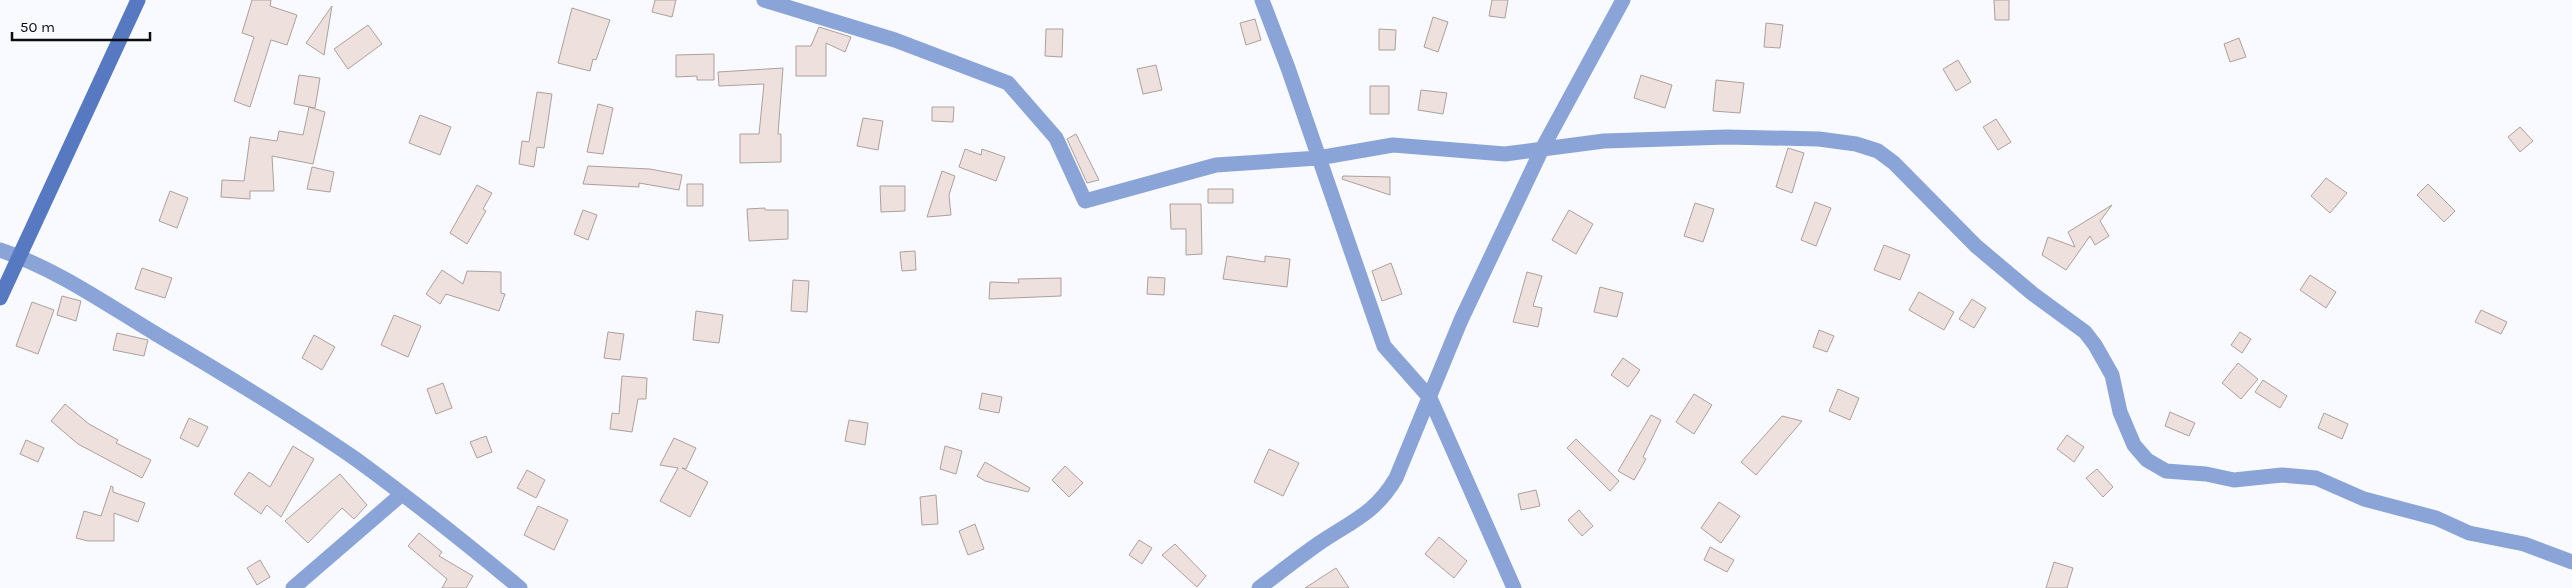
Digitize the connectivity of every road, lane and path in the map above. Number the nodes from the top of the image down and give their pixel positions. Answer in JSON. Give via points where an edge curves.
{"nodes":[{"id":1,"x":138,"y":0,"type":"edge"},
{"id":2,"x":764,"y":0,"type":"edge"},
{"id":3,"x":1262,"y":0,"type":"edge"},
{"id":4,"x":1622,"y":0,"type":"edge"},
{"id":5,"x":1542,"y":149,"type":"junction"},
{"id":6,"x":1318,"y":158,"type":"junction"},
{"id":7,"x":0,"y":250,"type":"edge"},
{"id":8,"x":19,"y":256,"type":"junction"},
{"id":9,"x":0,"y":298,"type":"edge"},
{"id":10,"x":1430,"y":398,"type":"junction"},
{"id":11,"x":402,"y":494,"type":"junction"},
{"id":12,"x":2572,"y":562,"type":"edge"},
{"id":13,"x":293,"y":588,"type":"edge"},
{"id":14,"x":520,"y":588,"type":"edge"},
{"id":15,"x":1259,"y":588,"type":"edge"},
{"id":16,"x":1514,"y":588,"type":"edge"}],
"edges":[{"from":1,"to":8,"type":"street"},
{"from":2,"to":6,"type":"street","via":[[895,40],[1008,83],[1056,138],[1085,201],[1216,165]]},
{"from":3,"to":6,"type":"street"},
{"from":4,"to":5,"type":"street"},
{"from":5,"to":6,"type":"street","via":[[1505,154],[1392,145]]},
{"from":5,"to":10,"type":"street","via":[[1461,320]]},
{"from":5,"to":12,"type":"street","via":[[1604,141],[1727,137],[1819,139],[1856,144],[1878,152],[1894,162],[1976,246],[2085,332],[2112,375],[2120,412],[2134,445],[2147,460],[2166,471],[2234,480],[2282,475],[2316,478],[2364,499],[2436,518],[2469,533],[2524,544]]},
{"from":6,"to":10,"type":"street","via":[[1384,346]]},
{"from":7,"to":8,"type":"street"},
{"from":8,"to":9,"type":"street"},
{"from":8,"to":11,"type":"street","via":[[226,375]]},
{"from":10,"to":15,"type":"street","via":[[1385,497],[1369,512],[1318,544]]},
{"from":10,"to":16,"type":"street"},
{"from":11,"to":13,"type":"street"},
{"from":11,"to":14,"type":"street"}]}
